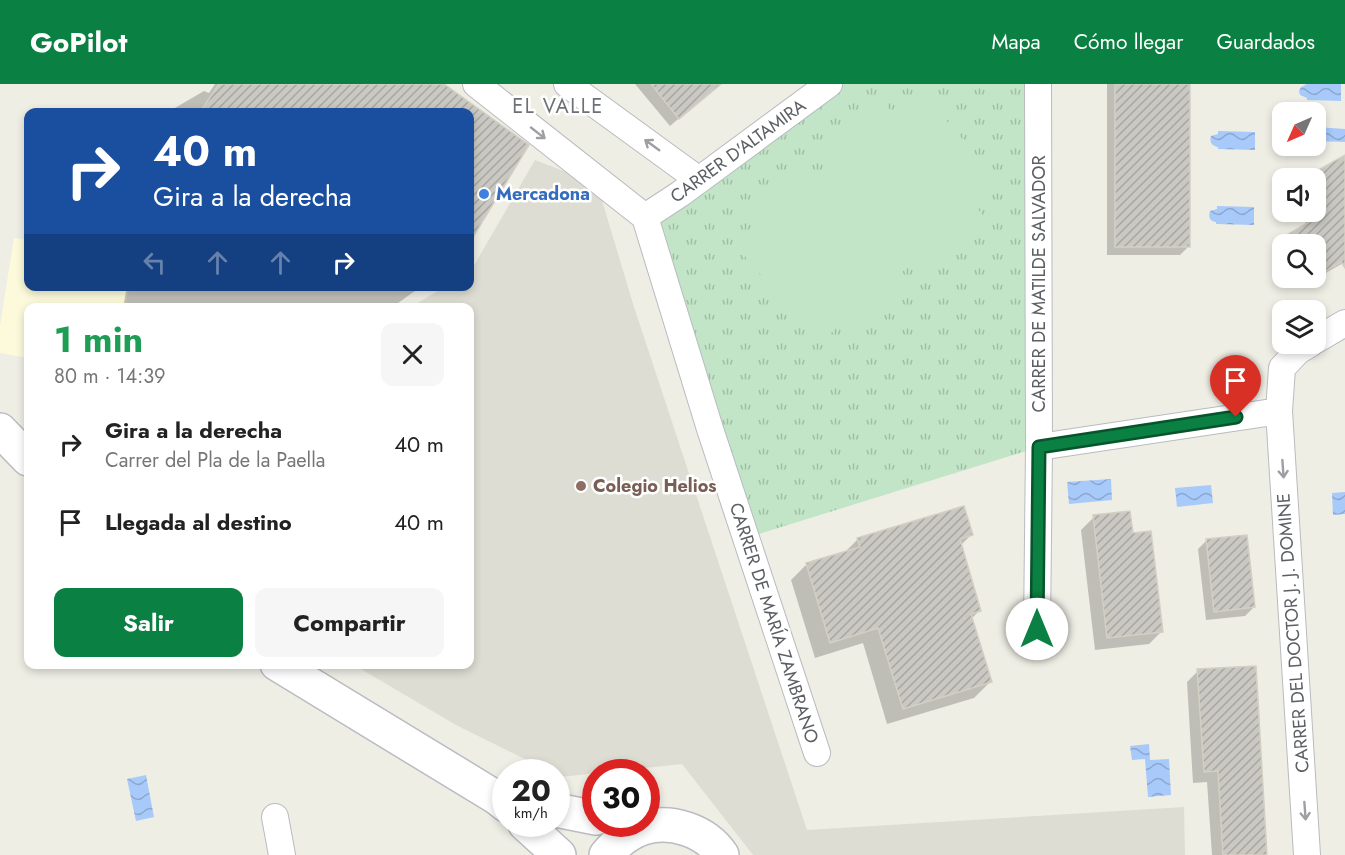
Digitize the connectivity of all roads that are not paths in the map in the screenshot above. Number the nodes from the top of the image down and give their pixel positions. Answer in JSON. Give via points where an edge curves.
{"nodes":[{"id":1,"x":476,"y":84,"type":"edge"},
{"id":2,"x":567,"y":84,"type":"edge"},
{"id":3,"x":829,"y":84,"type":"edge"},
{"id":4,"x":1038,"y":84,"type":"edge"},
{"id":5,"x":699,"y":180,"type":"junction"},
{"id":6,"x":645,"y":217,"type":"junction"},
{"id":7,"x":1345,"y":323,"type":"edge"},
{"id":8,"x":1326,"y":334,"type":"edge"},
{"id":9,"x":1295,"y":354,"type":"edge"},
{"id":10,"x":1279,"y":411,"type":"junction"},
{"id":11,"x":0,"y":430,"type":"edge"},
{"id":12,"x":1039,"y":447,"type":"junction"},
{"id":13,"x":24,"y":455,"type":"edge"},
{"id":14,"x":1037,"y":629,"type":"dead end"},
{"id":15,"x":285,"y":669,"type":"edge"},
{"id":16,"x":817,"y":753,"type":"dead end"},
{"id":17,"x":492,"y":794,"type":"edge"},
{"id":18,"x":275,"y":817,"type":"dead end"},
{"id":19,"x":660,"y":825,"type":"edge"},
{"id":20,"x":539,"y":837,"type":"edge"},
{"id":21,"x":624,"y":837,"type":"edge"},
{"id":22,"x":282,"y":855,"type":"edge"},
{"id":23,"x":559,"y":855,"type":"edge"},
{"id":24,"x":606,"y":855,"type":"edge"},
{"id":25,"x":722,"y":855,"type":"edge"},
{"id":26,"x":1307,"y":855,"type":"edge"}],
"edges":[{"from":1,"to":6,"type":"street","one_way":true},
{"from":5,"to":2,"type":"street","one_way":true},
{"from":3,"to":5,"type":"street","name":"CARRER D'ALTAMIRA"},
{"from":4,"to":12,"type":"street","name":"CARRER DE MATILDE SALVADOR"},
{"from":5,"to":6,"type":"street","name":"CARRER D'ALTAMIRA"},
{"from":6,"to":16,"type":"street","name":"CARRER DE MARÍA ZAMBRANO"},
{"from":7,"to":8,"type":"street"},
{"from":9,"to":10,"type":"street","name":"CARRER DEL DOCTOR J. J. DOMINE","via":[[1282,368]]},
{"from":10,"to":12,"type":"street"},
{"from":10,"to":26,"type":"street","name":"CARRER DEL DOCTOR J. J. DOMINE","one_way":true},
{"from":11,"to":13,"type":"main road"},
{"from":12,"to":14,"type":"street","name":"CARRER DE MATILDE SALVADOR"},
{"from":15,"to":17,"type":"main road"},
{"from":18,"to":22,"type":"street"},
{"from":19,"to":25,"type":"main road","via":[[685,828],[704,837]]},
{"from":20,"to":23,"type":"main road"},
{"from":21,"to":24,"type":"main road"}]}
